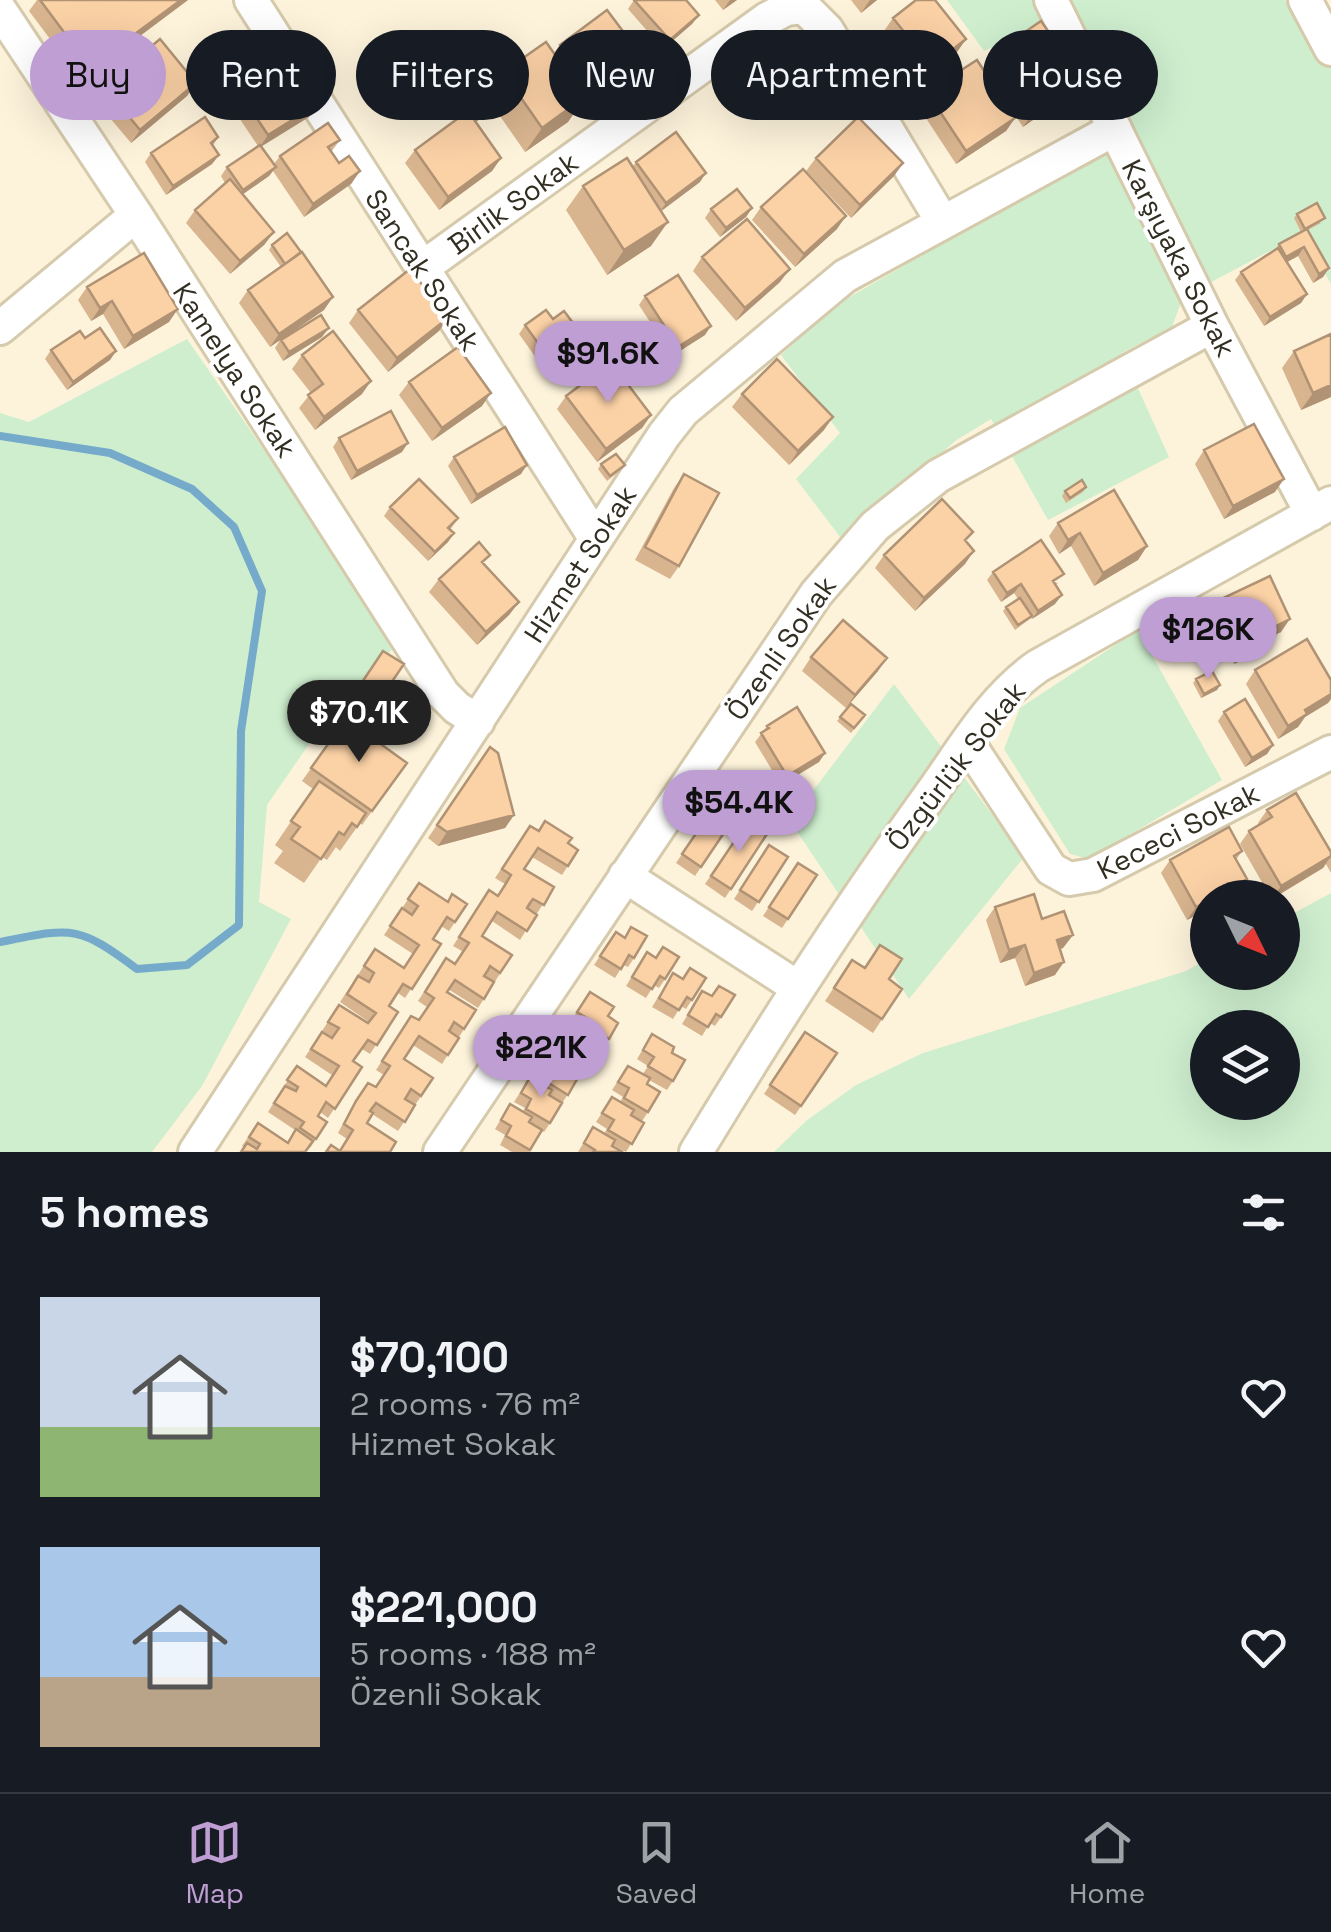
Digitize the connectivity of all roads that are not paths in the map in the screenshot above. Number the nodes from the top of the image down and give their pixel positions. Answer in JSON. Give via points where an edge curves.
{"nodes":[{"id":1,"x":251,"y":0,"type":"edge"},
{"id":2,"x":1051,"y":0,"type":"edge"},
{"id":3,"x":1305,"y":0,"type":"edge"},
{"id":4,"x":800,"y":4,"type":"edge"},
{"id":5,"x":0,"y":10,"type":"edge"},
{"id":6,"x":1331,"y":48,"type":"edge"},
{"id":7,"x":1114,"y":129,"type":"junction"},
{"id":8,"x":136,"y":215,"type":"junction"},
{"id":9,"x":942,"y":221,"type":"junction"},
{"id":10,"x":422,"y":268,"type":"junction"},
{"id":11,"x":1212,"y":326,"type":"junction"},
{"id":12,"x":0,"y":328,"type":"edge"},
{"id":13,"x":1321,"y":509,"type":"edge"},
{"id":14,"x":596,"y":539,"type":"junction"},
{"id":15,"x":478,"y":720,"type":"junction"},
{"id":16,"x":968,"y":743,"type":"junction"},
{"id":17,"x":1331,"y":752,"type":"edge"},
{"id":18,"x":625,"y":876,"type":"junction"},
{"id":19,"x":797,"y":987,"type":"junction"},
{"id":20,"x":195,"y":1152,"type":"edge"},
{"id":21,"x":440,"y":1152,"type":"edge"},
{"id":22,"x":696,"y":1152,"type":"edge"}],
"edges":[{"from":1,"to":10,"type":"street","name":"Sancak Sokak"},
{"from":2,"to":7,"type":"street","name":"Karşıyaka Sokak"},
{"from":3,"to":6,"type":"street"},
{"from":4,"to":9,"type":"street","via":[[827,30]]},
{"from":4,"to":10,"type":"street","name":"Birlik Sokak","via":[[767,19]]},
{"from":5,"to":8,"type":"street","name":"Kamelya Sokak"},
{"from":7,"to":9,"type":"street","name":"Hizmet Sokak"},
{"from":7,"to":11,"type":"street","name":"Karşıyaka Sokak"},
{"from":8,"to":12,"type":"street"},
{"from":8,"to":15,"type":"street","name":"Kamelya Sokak","via":[[443,694]]},
{"from":9,"to":14,"type":"street","name":"Hizmet Sokak","via":[[845,276],[694,399]]},
{"from":10,"to":14,"type":"street","name":"Sancak Sokak"},
{"from":11,"to":13,"type":"street","name":"Karşıyaka Sokak"},
{"from":11,"to":18,"type":"street","name":"Özenli Sokak","via":[[966,459],[875,526],[816,594]]},
{"from":13,"to":16,"type":"street","name":"Özgürlük Sokak","via":[[1038,666],[1006,692]]},
{"from":14,"to":15,"type":"street","name":"Hizmet Sokak"},
{"from":15,"to":20,"type":"street","name":"Hizmet Sokak"},
{"from":16,"to":17,"type":"street","name":"Kececi Sokak","via":[[1051,869],[1069,879],[1094,875]]},
{"from":16,"to":19,"type":"street","name":"Özgürlük Sokak"},
{"from":18,"to":19,"type":"street"},
{"from":18,"to":21,"type":"street","name":"Özenli Sokak"},
{"from":19,"to":22,"type":"street","name":"Özgürlük Sokak"}]}
